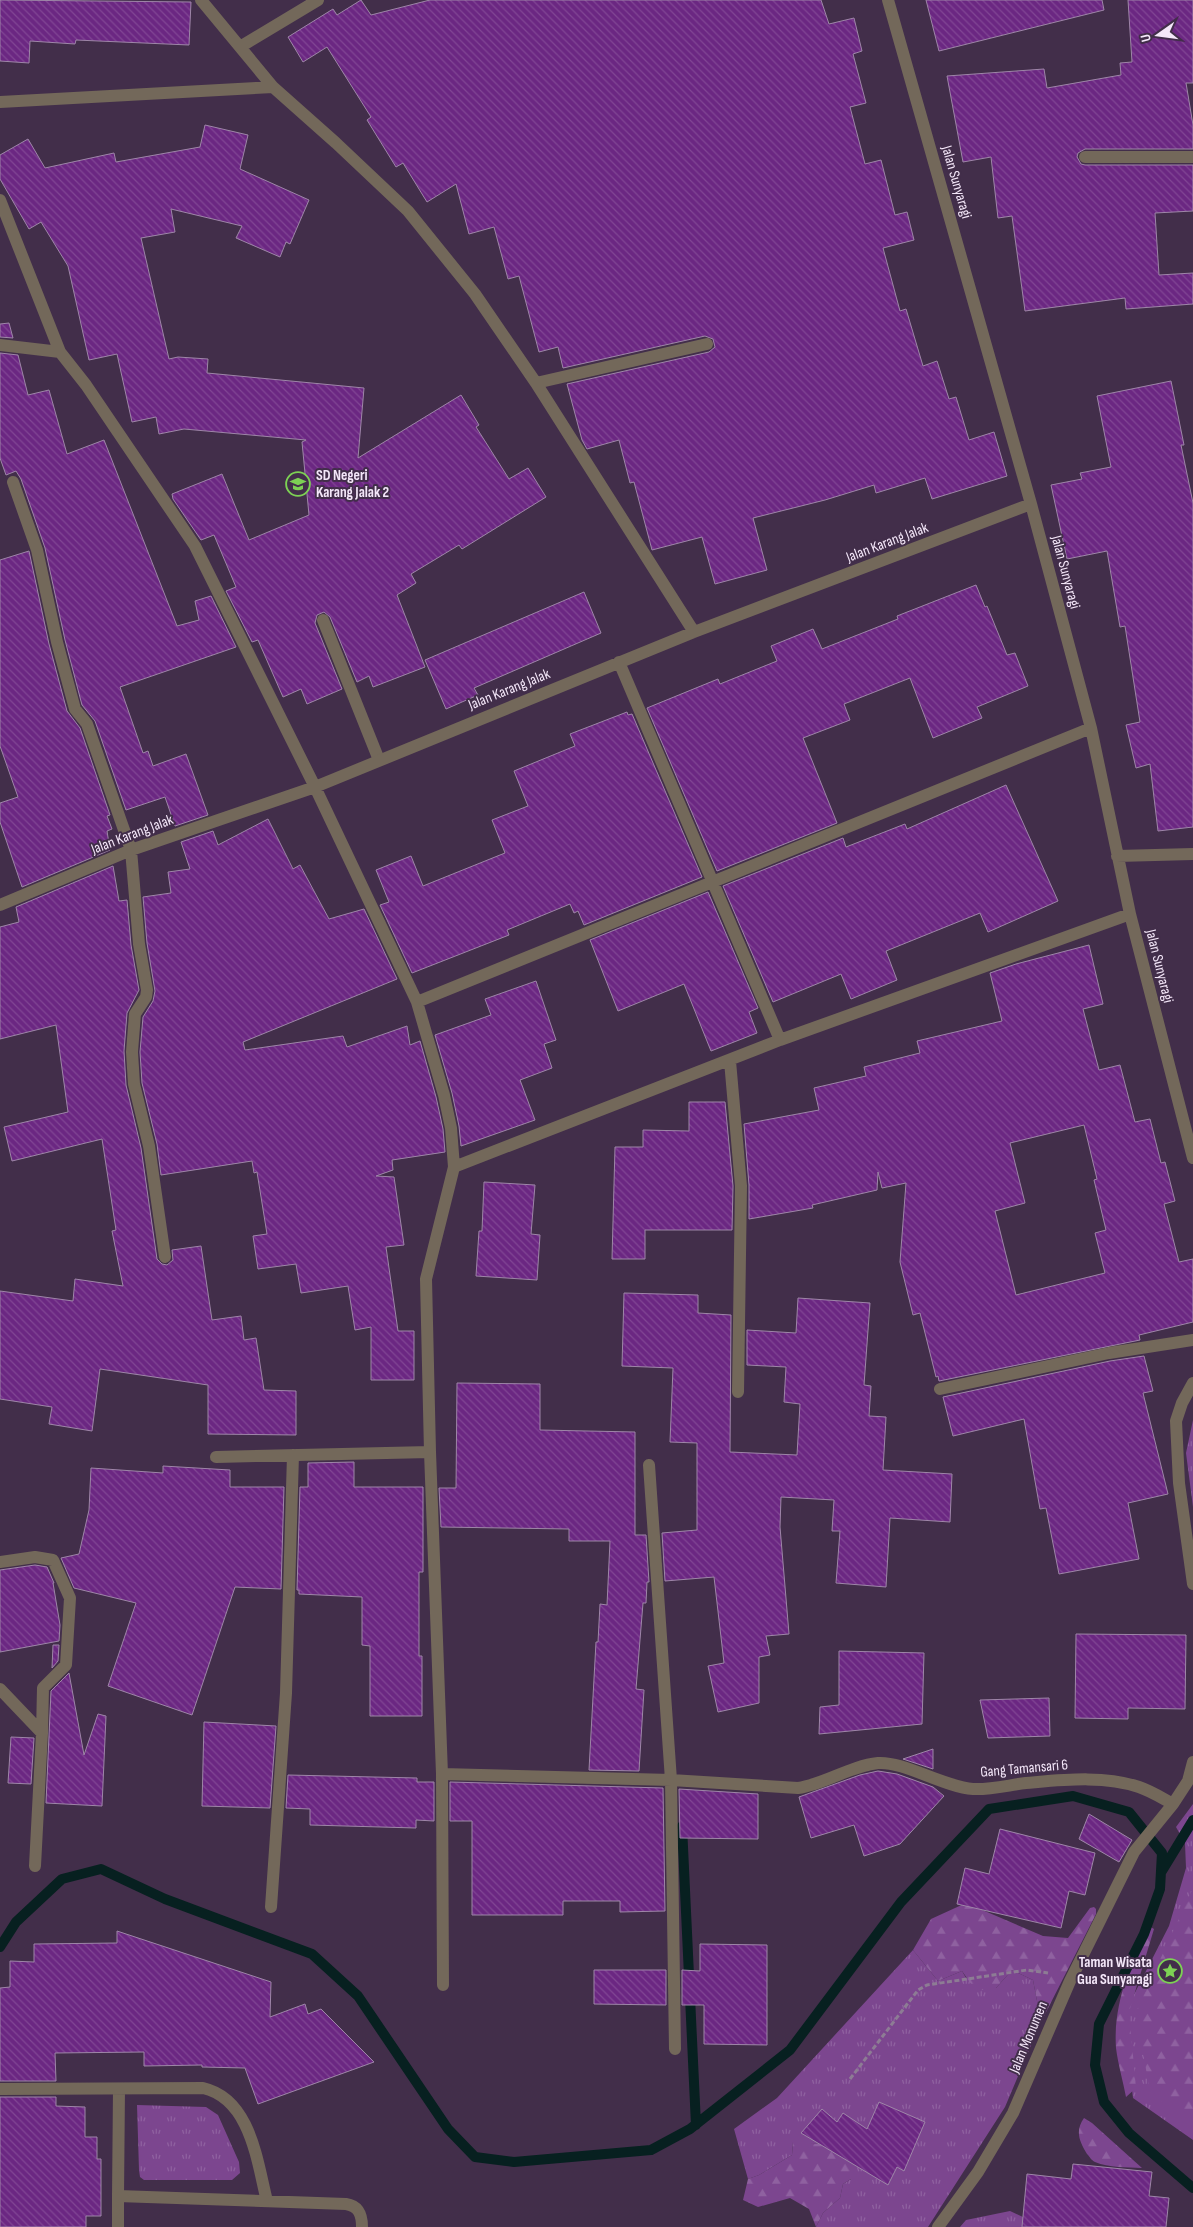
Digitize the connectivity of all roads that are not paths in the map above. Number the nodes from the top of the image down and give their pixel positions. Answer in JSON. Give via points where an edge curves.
{"nodes":[{"id":1,"x":201,"y":0,"type":"edge"},
{"id":2,"x":318,"y":0,"type":"edge"},
{"id":3,"x":888,"y":0,"type":"edge"},
{"id":4,"x":240,"y":47,"type":"junction"},
{"id":5,"x":273,"y":87,"type":"junction"},
{"id":6,"x":0,"y":102,"type":"edge"},
{"id":7,"x":1085,"y":157,"type":"dead end"},
{"id":8,"x":1193,"y":157,"type":"edge"},
{"id":9,"x":0,"y":200,"type":"edge"},
{"id":10,"x":707,"y":344,"type":"dead end"},
{"id":11,"x":0,"y":345,"type":"edge"},
{"id":12,"x":60,"y":352,"type":"junction"},
{"id":13,"x":536,"y":383,"type":"junction"},
{"id":14,"x":13,"y":482,"type":"dead end"},
{"id":15,"x":1031,"y":504,"type":"junction"},
{"id":16,"x":323,"y":620,"type":"dead end"},
{"id":17,"x":694,"y":632,"type":"junction"},
{"id":18,"x":619,"y":662,"type":"junction"},
{"id":19,"x":1091,"y":728,"type":"junction"},
{"id":20,"x":379,"y":760,"type":"junction"},
{"id":21,"x":315,"y":787,"type":"junction"},
{"id":22,"x":131,"y":850,"type":"junction"},
{"id":23,"x":1193,"y":854,"type":"edge"},
{"id":24,"x":1117,"y":856,"type":"junction"},
{"id":25,"x":713,"y":882,"type":"junction"},
{"id":26,"x":0,"y":905,"type":"edge"},
{"id":27,"x":1130,"y":914,"type":"junction"},
{"id":28,"x":417,"y":1002,"type":"junction"},
{"id":29,"x":780,"y":1040,"type":"junction"},
{"id":30,"x":730,"y":1061,"type":"junction"},
{"id":31,"x":1193,"y":1158,"type":"edge"},
{"id":32,"x":454,"y":1167,"type":"junction"},
{"id":33,"x":164,"y":1257,"type":"dead end"},
{"id":34,"x":1193,"y":1340,"type":"edge"},
{"id":35,"x":1193,"y":1383,"type":"edge"},
{"id":36,"x":940,"y":1389,"type":"dead end"},
{"id":37,"x":738,"y":1392,"type":"dead end"},
{"id":38,"x":430,"y":1452,"type":"junction"},
{"id":39,"x":293,"y":1454,"type":"junction"},
{"id":40,"x":216,"y":1457,"type":"dead end"},
{"id":41,"x":649,"y":1465,"type":"dead end"},
{"id":42,"x":0,"y":1562,"type":"edge"},
{"id":43,"x":1193,"y":1584,"type":"edge"},
{"id":44,"x":0,"y":1689,"type":"edge"},
{"id":45,"x":42,"y":1733,"type":"junction"},
{"id":46,"x":1193,"y":1762,"type":"edge"},
{"id":47,"x":442,"y":1774,"type":"junction"},
{"id":48,"x":670,"y":1780,"type":"junction"},
{"id":49,"x":1173,"y":1804,"type":"junction"},
{"id":50,"x":35,"y":1866,"type":"dead end"},
{"id":51,"x":271,"y":1907,"type":"dead end"},
{"id":52,"x":443,"y":1985,"type":"dead end"},
{"id":53,"x":675,"y":2049,"type":"dead end"},
{"id":54,"x":0,"y":2089,"type":"edge"},
{"id":55,"x":119,"y":2089,"type":"junction"},
{"id":56,"x":118,"y":2196,"type":"junction"},
{"id":57,"x":267,"y":2201,"type":"junction"},
{"id":58,"x":118,"y":2227,"type":"edge"},
{"id":59,"x":362,"y":2227,"type":"edge"},
{"id":60,"x":938,"y":2227,"type":"edge"}],
"edges":[{"from":1,"to":4,"type":"street"},
{"from":2,"to":4,"type":"street"},
{"from":3,"to":15,"type":"street","name":"Jalan Sunyaragi"},
{"from":4,"to":5,"type":"street"},
{"from":5,"to":6,"type":"street"},
{"from":5,"to":13,"type":"street","via":[[408,211],[475,294]]},
{"from":7,"to":8,"type":"street"},
{"from":9,"to":12,"type":"street"},
{"from":10,"to":13,"type":"street"},
{"from":11,"to":12,"type":"street"},
{"from":12,"to":21,"type":"street","via":[[195,546]]},
{"from":13,"to":17,"type":"street"},
{"from":14,"to":22,"type":"street","via":[[37,550],[75,709],[86,724]]},
{"from":15,"to":17,"type":"street","name":"Jalan Karang Jalak"},
{"from":15,"to":19,"type":"street","name":"Jalan Sunyaragi"},
{"from":16,"to":20,"type":"street"},
{"from":17,"to":18,"type":"street","name":"Jalan Karang Jalak"},
{"from":18,"to":20,"type":"street","name":"Jalan Karang Jalak"},
{"from":18,"to":25,"type":"street"},
{"from":19,"to":24,"type":"street","name":"Jalan Sunyaragi"},
{"from":19,"to":25,"type":"street"},
{"from":20,"to":21,"type":"street","name":"Jalan Karang Jalak"},
{"from":21,"to":22,"type":"street","name":"Jalan Karang Jalak"},
{"from":21,"to":28,"type":"street"},
{"from":22,"to":26,"type":"street","name":"Jalan Karang Jalak"},
{"from":22,"to":33,"type":"street","via":[[139,944],[147,990],[135,1014],[134,1084],[149,1146]]},
{"from":23,"to":24,"type":"street"},
{"from":24,"to":27,"type":"street","name":"Jalan Sunyaragi"},
{"from":25,"to":28,"type":"street"},
{"from":25,"to":29,"type":"street"},
{"from":27,"to":29,"type":"street"},
{"from":27,"to":31,"type":"street","name":"Jalan Sunyaragi"},
{"from":28,"to":32,"type":"street","via":[[444,1095]]},
{"from":29,"to":30,"type":"street"},
{"from":30,"to":32,"type":"street"},
{"from":30,"to":37,"type":"street","via":[[741,1186]]},
{"from":32,"to":38,"type":"street","via":[[426,1279]]},
{"from":34,"to":36,"type":"street","via":[[1109,1353]]},
{"from":35,"to":43,"type":"street","via":[[1176,1421],[1179,1483]]},
{"from":38,"to":39,"type":"street"},
{"from":38,"to":47,"type":"street"},
{"from":39,"to":40,"type":"street"},
{"from":39,"to":51,"type":"street","via":[[286,1693]]},
{"from":41,"to":48,"type":"street"},
{"from":42,"to":45,"type":"street","via":[[35,1557],[52,1560],[70,1598],[66,1666],[43,1688]]},
{"from":44,"to":45,"type":"street"},
{"from":45,"to":50,"type":"street"},
{"from":46,"to":49,"type":"street","via":[[1188,1781]]},
{"from":47,"to":48,"type":"street","name":"Gang Tamansari 6"},
{"from":47,"to":52,"type":"street"},
{"from":48,"to":49,"type":"street","name":"Gang Tamansari 6","via":[[798,1788],[877,1763],[972,1789],[1057,1780],[1102,1780],[1139,1787]]},
{"from":48,"to":53,"type":"street"},
{"from":49,"to":60,"type":"street","name":"Jalan Monumen","via":[[1134,1852],[1070,1981],[1013,2113],[978,2172]]},
{"from":54,"to":55,"type":"street"},
{"from":55,"to":56,"type":"street"},
{"from":55,"to":57,"type":"street","via":[[203,2088],[226,2100],[245,2123]]},
{"from":56,"to":57,"type":"street"},
{"from":56,"to":58,"type":"street"},
{"from":57,"to":59,"type":"street","via":[[352,2205],[360,2213]]}]}
